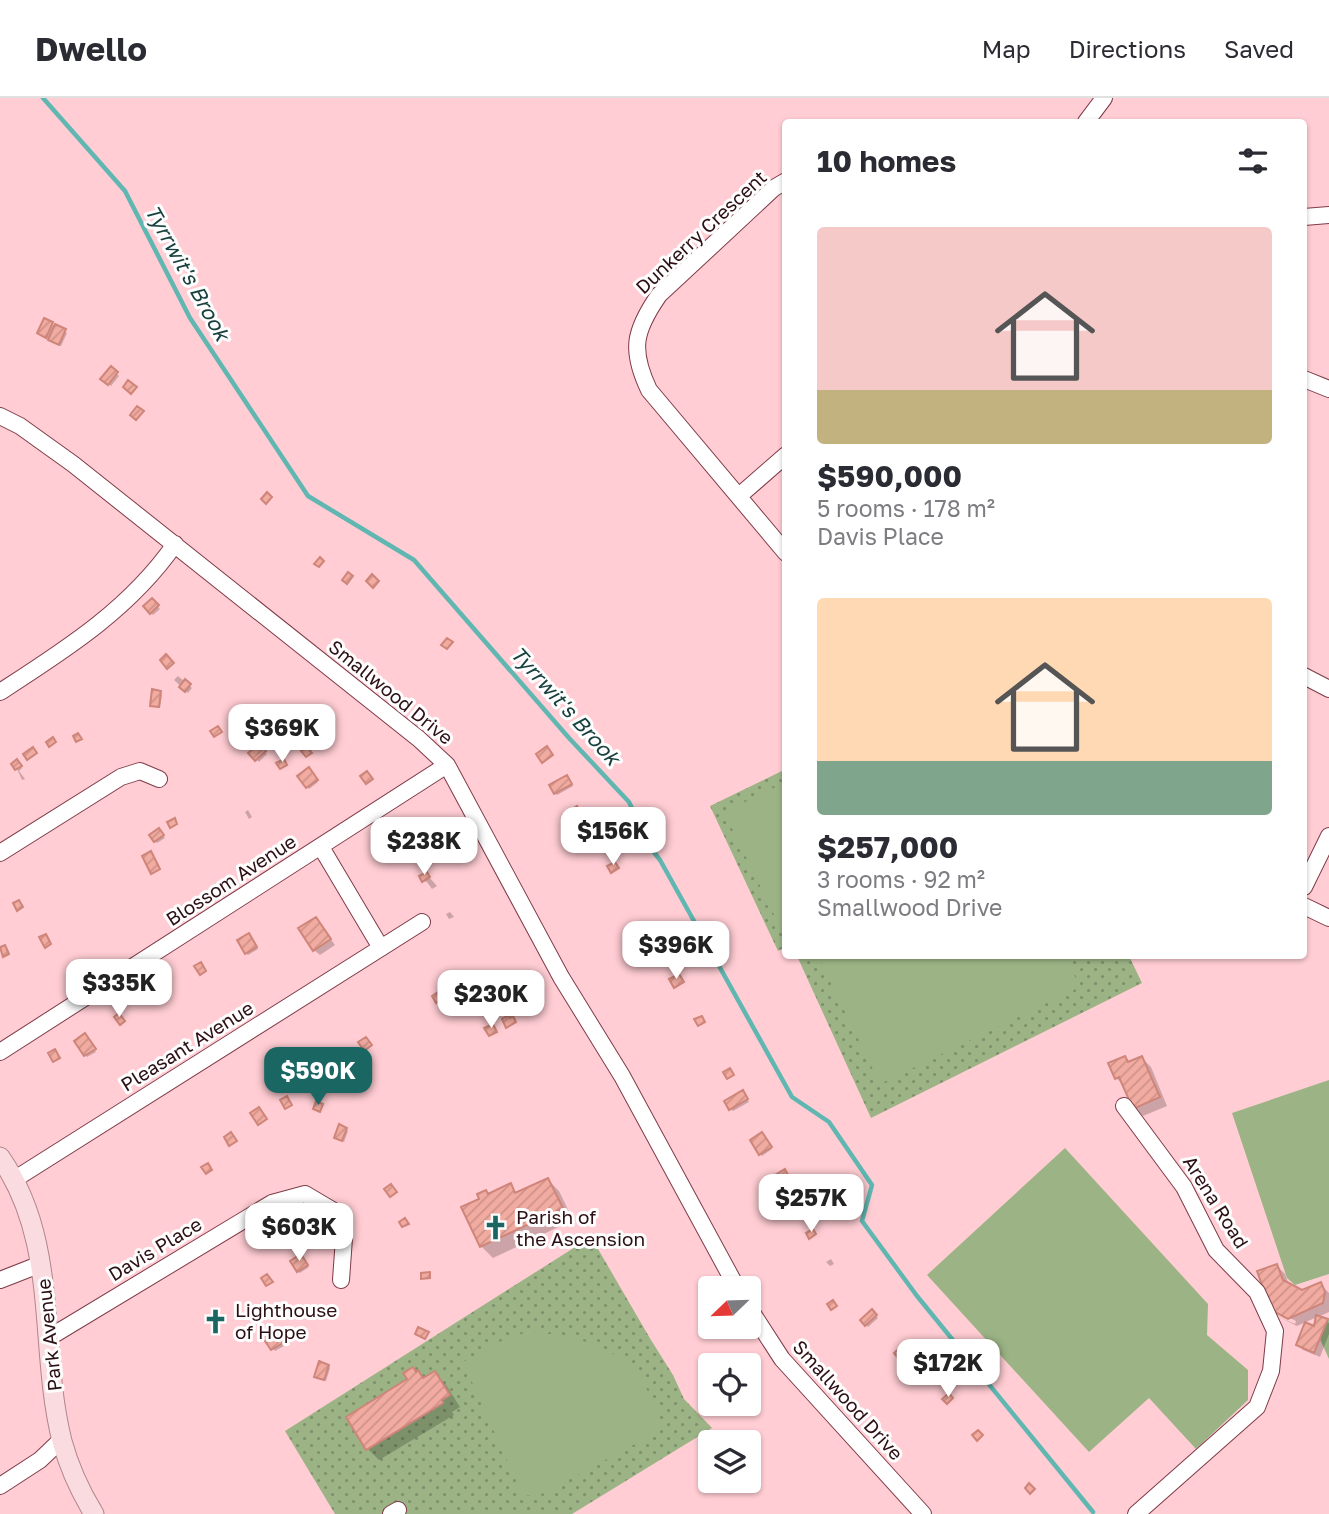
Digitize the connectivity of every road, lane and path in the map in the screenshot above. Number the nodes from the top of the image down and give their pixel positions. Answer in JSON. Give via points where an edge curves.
{"nodes":[{"id":1,"x":1104,"y":98,"type":"edge"},
{"id":2,"x":1088,"y":119,"type":"edge"},
{"id":3,"x":782,"y":183,"type":"edge"},
{"id":4,"x":1329,"y":215,"type":"edge"},
{"id":5,"x":1307,"y":217,"type":"edge"},
{"id":6,"x":1307,"y":380,"type":"edge"},
{"id":7,"x":1329,"y":389,"type":"edge"},
{"id":8,"x":0,"y":416,"type":"edge"},
{"id":9,"x":782,"y":459,"type":"edge"},
{"id":10,"x":739,"y":496,"type":"junction"},
{"id":11,"x":175,"y":544,"type":"junction"},
{"id":12,"x":782,"y":548,"type":"edge"},
{"id":13,"x":1307,"y":678,"type":"edge"},
{"id":14,"x":1329,"y":689,"type":"edge"},
{"id":15,"x":0,"y":692,"type":"edge"},
{"id":16,"x":447,"y":765,"type":"junction"},
{"id":17,"x":159,"y":779,"type":"dead end"},
{"id":18,"x":1329,"y":836,"type":"edge"},
{"id":19,"x":321,"y":847,"type":"junction"},
{"id":20,"x":0,"y":853,"type":"edge"},
{"id":21,"x":1307,"y":881,"type":"edge"},
{"id":22,"x":1307,"y":907,"type":"edge"},
{"id":23,"x":1329,"y":918,"type":"edge"},
{"id":24,"x":422,"y":922,"type":"dead end"},
{"id":25,"x":381,"y":948,"type":"junction"},
{"id":26,"x":0,"y":1052,"type":"edge"},
{"id":27,"x":1124,"y":1106,"type":"dead end"},
{"id":28,"x":0,"y":1157,"type":"edge"},
{"id":29,"x":15,"y":1179,"type":"junction"},
{"id":30,"x":41,"y":1264,"type":"junction"},
{"id":31,"x":730,"y":1276,"type":"edge"},
{"id":32,"x":0,"y":1280,"type":"edge"},
{"id":33,"x":341,"y":1280,"type":"dead end"},
{"id":34,"x":761,"y":1327,"type":"edge"},
{"id":35,"x":50,"y":1338,"type":"junction"},
{"id":36,"x":62,"y":1439,"type":"junction"},
{"id":37,"x":0,"y":1486,"type":"edge"},
{"id":38,"x":93,"y":1514,"type":"edge"},
{"id":39,"x":923,"y":1514,"type":"edge"},
{"id":40,"x":1136,"y":1514,"type":"edge"}],
"edges":[{"from":1,"to":2,"type":"street"},
{"from":3,"to":10,"type":"street","name":"Dunkerry Crescent","via":[[659,295],[644,316],[635,343],[649,390]]},
{"from":4,"to":5,"type":"street"},
{"from":6,"to":7,"type":"street"},
{"from":8,"to":11,"type":"street","name":"Smallwood Drive","via":[[73,464]]},
{"from":9,"to":10,"type":"street"},
{"from":10,"to":12,"type":"street","name":"Dunkerry Crescent"},
{"from":11,"to":15,"type":"street","via":[[121,606],[74,644]]},
{"from":11,"to":16,"type":"street","name":"Smallwood Drive"},
{"from":13,"to":14,"type":"street"},
{"from":16,"to":19,"type":"street","name":"Blossom Avenue"},
{"from":16,"to":31,"type":"street","name":"Smallwood Drive"},
{"from":17,"to":20,"type":"street","via":[[140,771],[121,777]]},
{"from":18,"to":21,"type":"street"},
{"from":19,"to":25,"type":"street"},
{"from":19,"to":26,"type":"street","name":"Blossom Avenue"},
{"from":22,"to":23,"type":"street"},
{"from":24,"to":25,"type":"street","name":"Pleasant Avenue"},
{"from":25,"to":29,"type":"street","name":"Pleasant Avenue"},
{"from":27,"to":40,"type":"street","name":"Arena Road","via":[[1184,1187],[1216,1250],[1257,1292],[1275,1331],[1271,1371],[1257,1407]]},
{"from":28,"to":29,"type":"main road","name":"Park Avenue"},
{"from":29,"to":30,"type":"main road","name":"Park Avenue","via":[[34,1226]]},
{"from":30,"to":32,"type":"street"},
{"from":30,"to":35,"type":"main road","name":"Park Avenue"},
{"from":33,"to":35,"type":"street","name":"Davis Place","via":[[344,1238],[332,1210],[305,1194],[272,1203]]},
{"from":34,"to":39,"type":"street","name":"Smallwood Drive","via":[[782,1359]]},
{"from":35,"to":36,"type":"main road","name":"Park Avenue"},
{"from":36,"to":37,"type":"street"},
{"from":36,"to":38,"type":"main road","name":"Park Avenue"}]}
